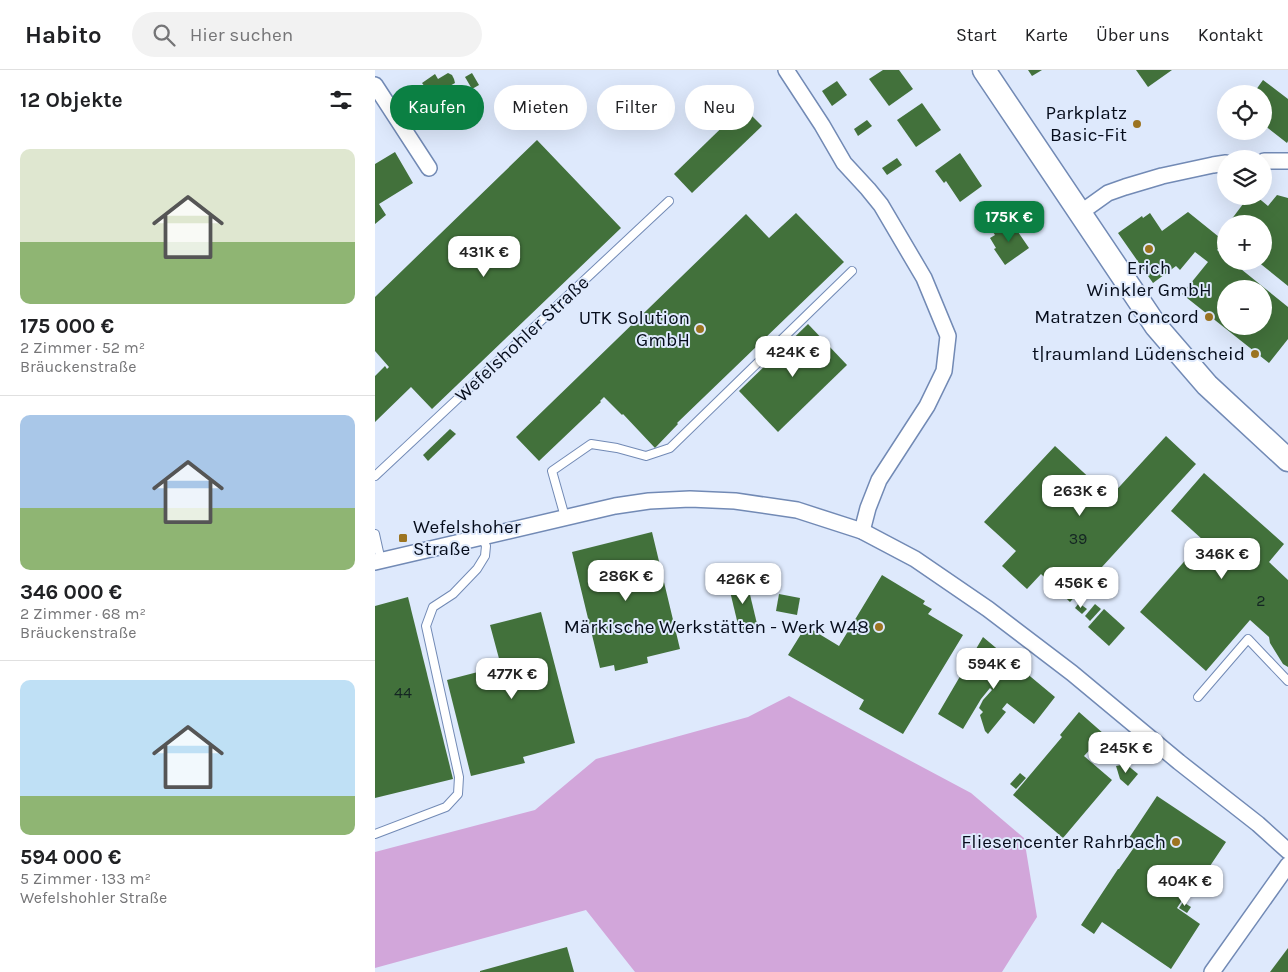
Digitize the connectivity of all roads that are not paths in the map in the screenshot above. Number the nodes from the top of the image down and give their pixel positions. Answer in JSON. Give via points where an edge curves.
{"nodes":[{"id":1,"x":786,"y":70,"type":"edge"},
{"id":2,"x":984,"y":70,"type":"edge"},
{"id":3,"x":375,"y":84,"type":"edge"},
{"id":4,"x":1272,"y":161,"type":"edge"},
{"id":5,"x":1288,"y":161,"type":"edge"},
{"id":6,"x":1217,"y":164,"type":"edge"},
{"id":7,"x":429,"y":168,"type":"dead end"},
{"id":8,"x":669,"y":201,"type":"dead end"},
{"id":9,"x":1080,"y":213,"type":"junction"},
{"id":10,"x":852,"y":271,"type":"dead end"},
{"id":11,"x":1288,"y":460,"type":"edge"},
{"id":12,"x":375,"y":476,"type":"edge"},
{"id":13,"x":565,"y":517,"type":"junction"},
{"id":14,"x":862,"y":531,"type":"junction"},
{"id":15,"x":375,"y":534,"type":"edge"},
{"id":16,"x":483,"y":537,"type":"junction"},
{"id":17,"x":378,"y":561,"type":"edge"},
{"id":18,"x":1288,"y":680,"type":"edge"},
{"id":19,"x":1198,"y":697,"type":"dead end"},
{"id":20,"x":375,"y":834,"type":"edge"},
{"id":21,"x":1288,"y":851,"type":"edge"},
{"id":22,"x":1288,"y":865,"type":"edge"},
{"id":23,"x":1212,"y":972,"type":"edge"}],
"edges":[{"from":1,"to":14,"type":"street","via":[[844,162],[881,205],[924,278],[948,336],[944,371],[927,406],[879,480]]},
{"from":2,"to":9,"type":"main road"},
{"from":3,"to":7,"type":"street"},
{"from":4,"to":5,"type":"street"},
{"from":6,"to":9,"type":"street","via":[[1108,193]]},
{"from":8,"to":12,"type":"lane","name":"Wefelshohler Straße"},
{"from":9,"to":11,"type":"main road","via":[[1156,326],[1207,385]]},
{"from":10,"to":13,"type":"lane","via":[[670,448],[645,456],[591,444],[552,471]]},
{"from":13,"to":14,"type":"street","via":[[649,501],[699,499],[797,510]]},
{"from":13,"to":16,"type":"street"},
{"from":14,"to":21,"type":"street","via":[[915,560],[988,609],[1072,673]]},
{"from":15,"to":17,"type":"lane"},
{"from":16,"to":17,"type":"street"},
{"from":16,"to":20,"type":"lane","via":[[485,556],[477,569],[453,594],[433,607],[426,626],[459,777],[458,794],[445,807]]},
{"from":18,"to":19,"type":"lane","via":[[1248,638]]},
{"from":22,"to":23,"type":"street"}]}
